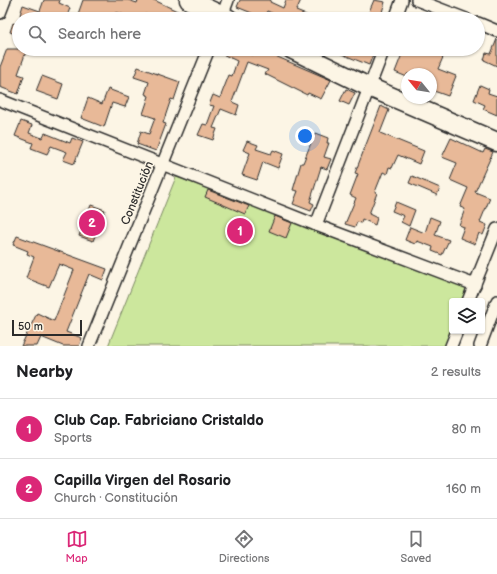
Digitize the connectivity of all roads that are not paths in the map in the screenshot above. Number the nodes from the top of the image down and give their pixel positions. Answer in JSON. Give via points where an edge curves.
{"nodes":[{"id":1,"x":5,"y":0,"type":"edge"},
{"id":2,"x":189,"y":0,"type":"edge"},
{"id":3,"x":402,"y":0,"type":"edge"},
{"id":4,"x":417,"y":0,"type":"edge"},
{"id":5,"x":222,"y":12,"type":"edge"},
{"id":6,"x":398,"y":12,"type":"edge"},
{"id":7,"x":448,"y":12,"type":"edge"},
{"id":8,"x":0,"y":13,"type":"edge"},
{"id":9,"x":485,"y":26,"type":"edge"},
{"id":10,"x":497,"y":31,"type":"edge"},
{"id":11,"x":206,"y":56,"type":"edge"},
{"id":12,"x":305,"y":56,"type":"edge"},
{"id":13,"x":381,"y":56,"type":"edge"},
{"id":14,"x":369,"y":87,"type":"junction"},
{"id":15,"x":0,"y":100,"type":"edge"},
{"id":16,"x":497,"y":142,"type":"edge"},
{"id":17,"x":163,"y":164,"type":"junction"},
{"id":18,"x":316,"y":225,"type":"junction"},
{"id":19,"x":497,"y":229,"type":"edge"},
{"id":20,"x":475,"y":285,"type":"junction"},
{"id":21,"x":469,"y":298,"type":"edge"},
{"id":22,"x":497,"y":300,"type":"edge"},
{"id":23,"x":456,"y":334,"type":"edge"},
{"id":24,"x":89,"y":346,"type":"edge"},
{"id":25,"x":451,"y":346,"type":"edge"},
{"id":26,"x":480,"y":346,"type":"edge"}],
"edges":[{"from":1,"to":8,"type":"street"},
{"from":2,"to":5,"type":"main road"},
{"from":3,"to":6,"type":"street"},
{"from":4,"to":7,"type":"street"},
{"from":9,"to":10,"type":"street"},
{"from":11,"to":17,"type":"street","name":"Constitución"},
{"from":12,"to":14,"type":"main road"},
{"from":13,"to":14,"type":"street"},
{"from":14,"to":16,"type":"main road"},
{"from":14,"to":18,"type":"street"},
{"from":15,"to":17,"type":"street"},
{"from":17,"to":18,"type":"street"},
{"from":17,"to":24,"type":"street","name":"Constitución"},
{"from":18,"to":20,"type":"street"},
{"from":19,"to":20,"type":"street"},
{"from":20,"to":21,"type":"street"},
{"from":22,"to":26,"type":"street"},
{"from":23,"to":25,"type":"street"}]}
